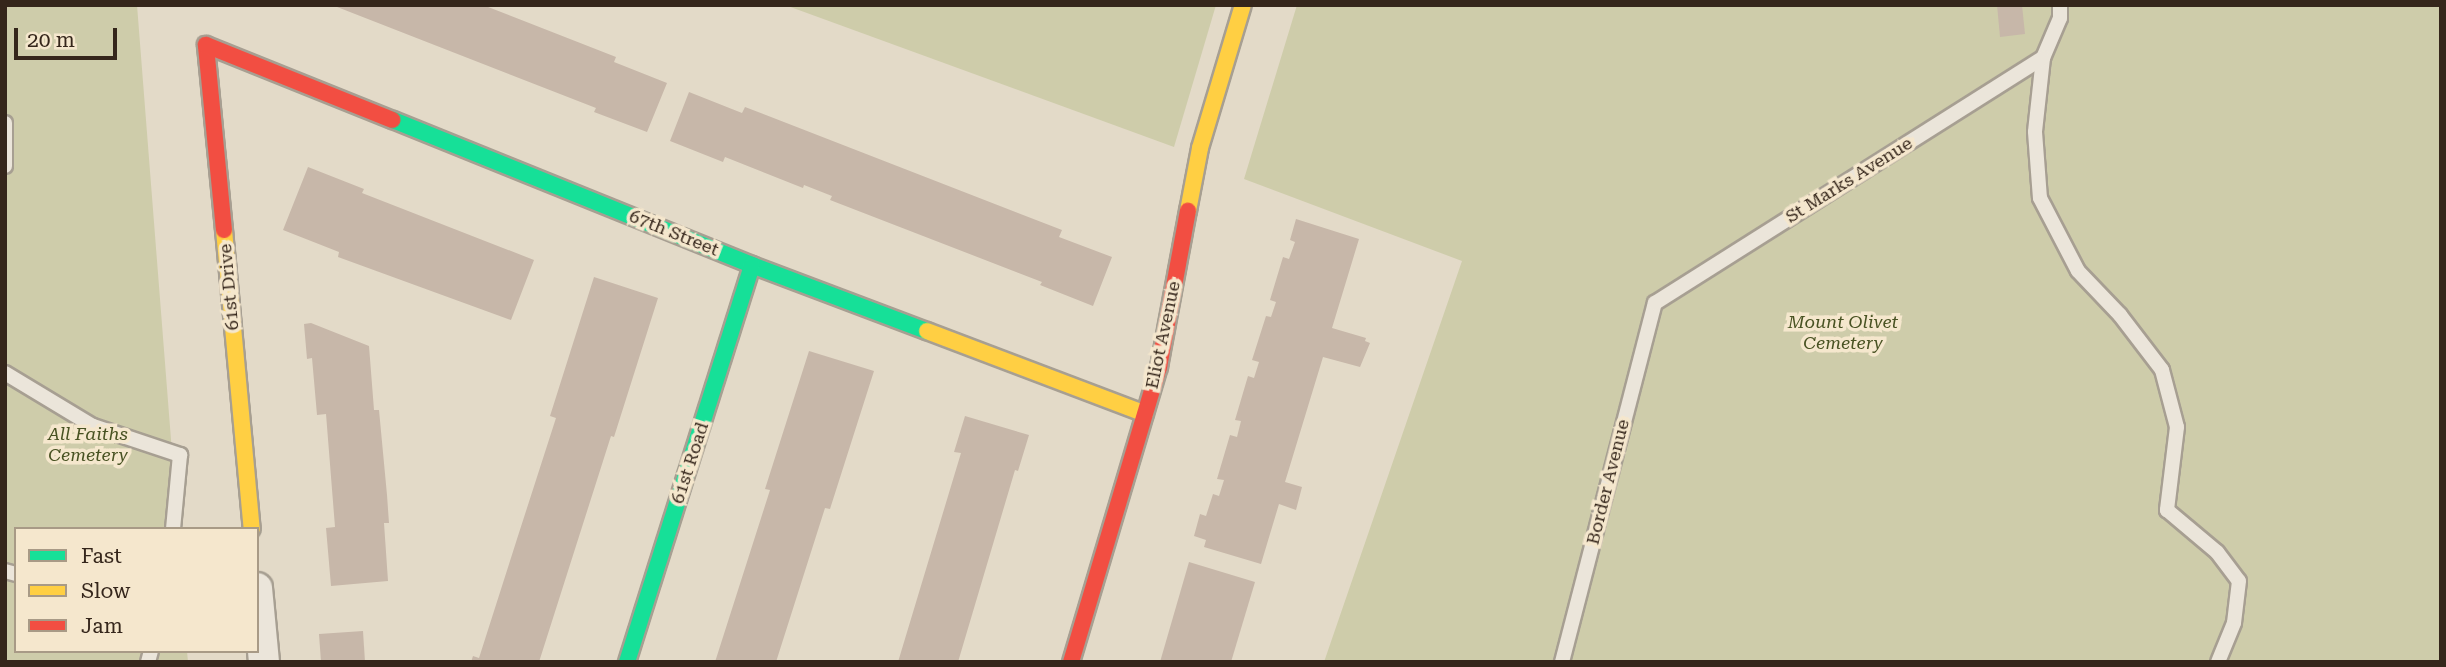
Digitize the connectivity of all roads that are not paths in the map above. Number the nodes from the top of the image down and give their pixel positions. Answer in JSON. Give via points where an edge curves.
{"nodes":[{"id":1,"x":1243,"y":5,"type":"edge"},
{"id":2,"x":2060,"y":5,"type":"edge"},
{"id":3,"x":206,"y":45,"type":"joint"},
{"id":4,"x":2043,"y":58,"type":"junction"},
{"id":5,"x":5,"y":123,"type":"edge"},
{"id":6,"x":5,"y":166,"type":"edge"},
{"id":7,"x":752,"y":265,"type":"junction"},
{"id":8,"x":1655,"y":303,"type":"joint"},
{"id":9,"x":5,"y":373,"type":"edge"},
{"id":10,"x":1144,"y":414,"type":"junction"},
{"id":11,"x":173,"y":527,"type":"edge"},
{"id":12,"x":252,"y":527,"type":"edge"},
{"id":13,"x":259,"y":609,"type":"edge"},
{"id":14,"x":264,"y":662,"type":"edge"},
{"id":15,"x":627,"y":662,"type":"edge"},
{"id":16,"x":1071,"y":662,"type":"edge"},
{"id":17,"x":1562,"y":662,"type":"edge"},
{"id":18,"x":2218,"y":662,"type":"edge"}],
"edges":[{"from":1,"to":10,"type":"street","name":"Eliot Avenue","via":[[1200,148],[1158,367]]},
{"from":2,"to":4,"type":"lane","via":[[2060,18]]},
{"from":3,"to":7,"type":"street","name":"67th Street"},
{"from":3,"to":12,"type":"street","name":"61st Drive"},
{"from":4,"to":8,"type":"lane","name":"St Marks Avenue"},
{"from":4,"to":18,"type":"lane","via":[[2035,132],[2040,198],[2078,271],[2120,314],[2161,370],[2178,427],[2167,510],[2217,552],[2239,581],[2234,623]]},
{"from":5,"to":6,"type":"lane"},
{"from":7,"to":10,"type":"street","name":"67th Street"},
{"from":7,"to":15,"type":"street","name":"61st Road"},
{"from":8,"to":17,"type":"lane","name":"Border Avenue"},
{"from":9,"to":11,"type":"lane","via":[[93,426],[180,455]]},
{"from":10,"to":16,"type":"street","name":"Eliot Avenue"},
{"from":13,"to":14,"type":"street"}]}
